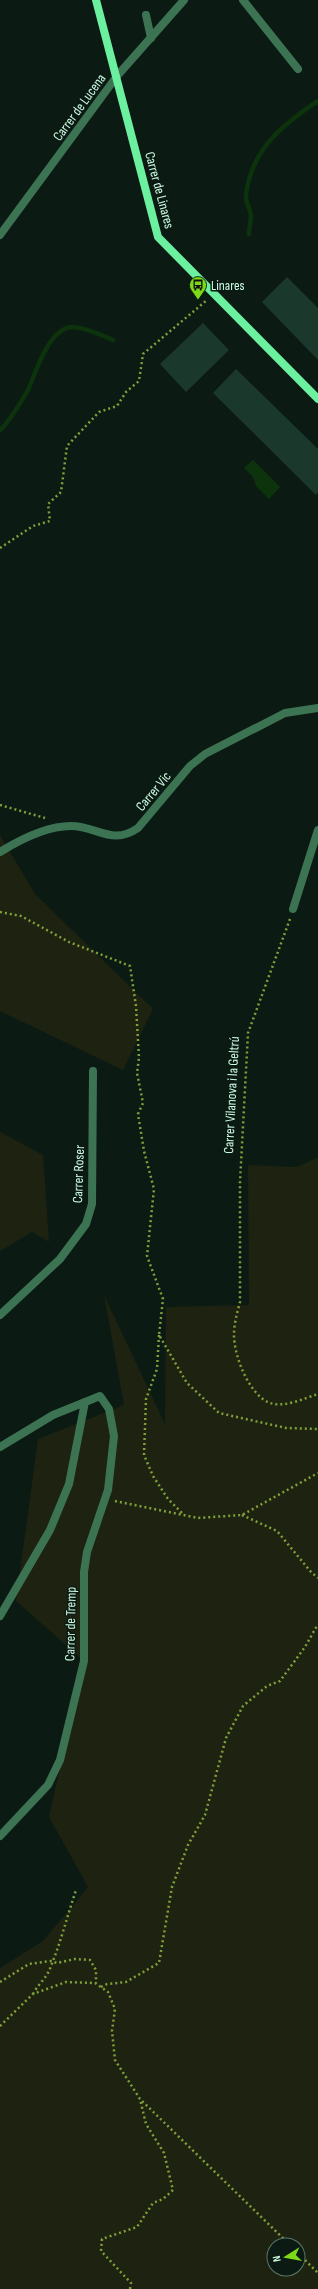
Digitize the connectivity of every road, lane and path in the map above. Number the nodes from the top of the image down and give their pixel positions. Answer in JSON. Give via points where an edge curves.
{"nodes":[{"id":1,"x":96,"y":0,"type":"edge"},
{"id":2,"x":243,"y":0,"type":"edge"},
{"id":3,"x":183,"y":1,"type":"edge"},
{"id":4,"x":146,"y":15,"type":"dead end"},
{"id":5,"x":151,"y":38,"type":"junction"},
{"id":6,"x":298,"y":68,"type":"dead end"},
{"id":7,"x":117,"y":76,"type":"junction"},
{"id":8,"x":0,"y":235,"type":"edge"},
{"id":9,"x":214,"y":295,"type":"junction"},
{"id":10,"x":318,"y":399,"type":"edge"},
{"id":11,"x":0,"y":548,"type":"edge"},
{"id":12,"x":318,"y":708,"type":"edge"},
{"id":13,"x":0,"y":805,"type":"edge"},
{"id":14,"x":50,"y":820,"type":"dead end"},
{"id":15,"x":318,"y":830,"type":"edge"},
{"id":16,"x":0,"y":852,"type":"edge"},
{"id":17,"x":293,"y":909,"type":"joint"},
{"id":18,"x":0,"y":912,"type":"edge"},
{"id":19,"x":93,"y":1071,"type":"dead end"},
{"id":20,"x":0,"y":1315,"type":"edge"},
{"id":21,"x":159,"y":1335,"type":"junction"},
{"id":22,"x":318,"y":1394,"type":"edge"},
{"id":23,"x":85,"y":1402,"type":"junction"},
{"id":24,"x":318,"y":1429,"type":"edge"},
{"id":25,"x":0,"y":1447,"type":"edge"},
{"id":26,"x":318,"y":1473,"type":"edge"},
{"id":27,"x":105,"y":1499,"type":"junction"},
{"id":28,"x":242,"y":1514,"type":"junction"},
{"id":29,"x":185,"y":1516,"type":"junction"},
{"id":30,"x":318,"y":1578,"type":"edge"},
{"id":31,"x":0,"y":1616,"type":"edge"},
{"id":32,"x":318,"y":1624,"type":"edge"},
{"id":33,"x":0,"y":1836,"type":"edge"},
{"id":34,"x":76,"y":1890,"type":"dead end"},
{"id":35,"x":51,"y":1961,"type":"junction"},
{"id":36,"x":0,"y":1982,"type":"edge"},
{"id":37,"x":96,"y":1984,"type":"junction"},
{"id":38,"x":101,"y":1987,"type":"junction"},
{"id":39,"x":33,"y":1994,"type":"junction"},
{"id":40,"x":0,"y":2026,"type":"edge"},
{"id":41,"x":140,"y":2099,"type":"junction"},
{"id":42,"x":282,"y":2237,"type":"edge"},
{"id":43,"x":306,"y":2261,"type":"edge"},
{"id":44,"x":318,"y":2273,"type":"edge"},
{"id":45,"x":130,"y":2289,"type":"edge"}],
"edges":[{"from":1,"to":7,"type":"street","name":"Carrer de Linares"},
{"from":2,"to":6,"type":"street"},
{"from":3,"to":5,"type":"street","name":"Carrer de Lucena"},
{"from":4,"to":5,"type":"street"},
{"from":5,"to":7,"type":"street","name":"Carrer de Lucena"},
{"from":7,"to":8,"type":"street","name":"Carrer de Lucena"},
{"from":7,"to":9,"type":"street","name":"Carrer de Linares","via":[[158,237]]},
{"from":9,"to":10,"type":"street","name":"Carrer de Linares"},
{"from":9,"to":11,"type":"path","via":[[143,354],[139,381],[126,392],[117,406],[99,412],[67,446],[61,492],[48,504],[50,521],[33,526]]},
{"from":12,"to":16,"type":"street","name":"Carrer Vic","via":[[285,713],[205,754],[190,766],[138,828],[130,833],[111,837],[72,826],[52,828],[14,843]]},
{"from":13,"to":14,"type":"path"},
{"from":15,"to":17,"type":"street"},
{"from":17,"to":22,"type":"path","name":"Carrer Vilanova i la Geltrú","via":[[248,1033],[240,1182],[240,1302],[234,1337],[244,1376],[256,1392],[271,1403],[291,1403]]},
{"from":18,"to":21,"type":"path","via":[[21,916],[69,942],[130,966],[136,1006],[137,1073],[143,1103],[138,1114],[154,1189],[147,1256],[163,1299]]},
{"from":19,"to":20,"type":"street","name":"Carrer Roser","via":[[92,1204],[86,1224],[60,1259]]},
{"from":21,"to":24,"type":"path","via":[[187,1383],[219,1412],[286,1428]]},
{"from":21,"to":29,"type":"path","via":[[157,1369],[146,1398],[144,1455],[168,1499]]},
{"from":23,"to":25,"type":"street","via":[[53,1415]]},
{"from":23,"to":27,"type":"street","name":"Carrer de Tremp","via":[[100,1396],[109,1409],[114,1436]]},
{"from":23,"to":31,"type":"street","via":[[69,1484],[50,1530]]},
{"from":26,"to":28,"type":"path"},
{"from":27,"to":29,"type":"path"},
{"from":27,"to":33,"type":"street","name":"Carrer de Tremp","via":[[87,1552],[84,1572],[84,1661],[60,1760],[48,1785]]},
{"from":28,"to":29,"type":"path","via":[[198,1518]]},
{"from":28,"to":30,"type":"path","via":[[277,1531]]},
{"from":32,"to":38,"type":"path","via":[[280,1681],[267,1686],[243,1706],[226,1738],[204,1815],[188,1845],[172,1887],[159,1963],[126,1982]]},
{"from":34,"to":35,"type":"path","via":[[60,1944]]},
{"from":35,"to":36,"type":"path","via":[[29,1964]]},
{"from":35,"to":37,"type":"path","via":[[57,1963],[75,1959],[90,1960],[96,1970]]},
{"from":35,"to":39,"type":"path","via":[[49,1972]]},
{"from":37,"to":38,"type":"path"},
{"from":37,"to":39,"type":"path","via":[[66,1982]]},
{"from":38,"to":41,"type":"path","via":[[108,1992],[115,2009],[112,2031],[115,2060]]},
{"from":39,"to":40,"type":"path"},
{"from":41,"to":42,"type":"path"},
{"from":41,"to":45,"type":"path","via":[[146,2124],[164,2153],[173,2190],[163,2199],[153,2203],[137,2227],[102,2239],[101,2251],[131,2283]]},
{"from":43,"to":44,"type":"path"}]}
